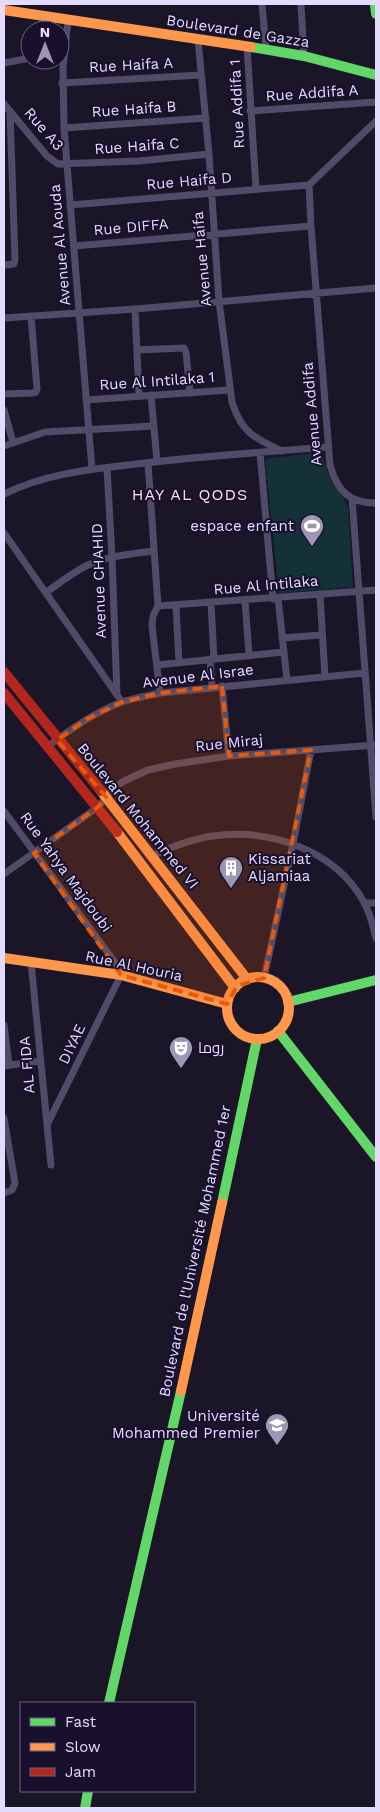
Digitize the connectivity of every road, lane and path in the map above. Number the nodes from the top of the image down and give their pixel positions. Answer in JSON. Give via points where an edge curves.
{"nodes":[{"id":1,"x":262,"y":4,"type":"edge"},
{"id":2,"x":375,"y":4,"type":"edge"},
{"id":3,"x":301,"y":6,"type":"dead end"},
{"id":4,"x":4,"y":10,"type":"edge"},
{"id":5,"x":376,"y":14,"type":"edge"},
{"id":6,"x":68,"y":20,"type":"edge"},
{"id":7,"x":70,"y":20,"type":"edge"},
{"id":8,"x":198,"y":40,"type":"junction"},
{"id":9,"x":247,"y":46,"type":"junction"},
{"id":10,"x":266,"y":49,"type":"junction"},
{"id":11,"x":304,"y":56,"type":"junction"},
{"id":12,"x":20,"y":60,"type":"edge"},
{"id":13,"x":4,"y":63,"type":"edge"},
{"id":14,"x":62,"y":70,"type":"edge"},
{"id":15,"x":201,"y":75,"type":"junction"},
{"id":16,"x":376,"y":75,"type":"edge"},
{"id":17,"x":62,"y":83,"type":"junction"},
{"id":18,"x":376,"y":102,"type":"edge"},
{"id":19,"x":4,"y":104,"type":"edge"},
{"id":20,"x":10,"y":111,"type":"junction"},
{"id":21,"x":250,"y":111,"type":"junction"},
{"id":22,"x":206,"y":118,"type":"junction"},
{"id":23,"x":376,"y":121,"type":"edge"},
{"id":24,"x":64,"y":128,"type":"junction"},
{"id":25,"x":209,"y":154,"type":"junction"},
{"id":26,"x":67,"y":165,"type":"junction"},
{"id":27,"x":309,"y":185,"type":"junction"},
{"id":28,"x":256,"y":189,"type":"junction"},
{"id":29,"x":211,"y":193,"type":"junction"},
{"id":30,"x":70,"y":205,"type":"junction"},
{"id":31,"x":311,"y":226,"type":"junction"},
{"id":32,"x":214,"y":233,"type":"junction"},
{"id":33,"x":74,"y":246,"type":"junction"},
{"id":34,"x":4,"y":265,"type":"edge"},
{"id":35,"x":376,"y":288,"type":"edge"},
{"id":36,"x":316,"y":294,"type":"junction"},
{"id":37,"x":219,"y":301,"type":"junction"},
{"id":38,"x":135,"y":309,"type":"junction"},
{"id":39,"x":79,"y":313,"type":"junction"},
{"id":40,"x":30,"y":316,"type":"junction"},
{"id":41,"x":4,"y":318,"type":"edge"},
{"id":42,"x":137,"y":350,"type":"junction"},
{"id":43,"x":229,"y":390,"type":"junction"},
{"id":44,"x":190,"y":393,"type":"junction"},
{"id":45,"x":4,"y":394,"type":"edge"},
{"id":46,"x":151,"y":395,"type":"junction"},
{"id":47,"x":139,"y":396,"type":"junction"},
{"id":48,"x":86,"y":400,"type":"junction"},
{"id":49,"x":4,"y":410,"type":"edge"},
{"id":50,"x":154,"y":426,"type":"junction"},
{"id":51,"x":88,"y":430,"type":"junction"},
{"id":52,"x":13,"y":442,"type":"junction"},
{"id":53,"x":4,"y":446,"type":"edge"},
{"id":54,"x":327,"y":446,"type":"junction"},
{"id":55,"x":282,"y":451,"type":"junction"},
{"id":56,"x":260,"y":453,"type":"junction"},
{"id":57,"x":157,"y":461,"type":"junction"},
{"id":58,"x":148,"y":463,"type":"junction"},
{"id":59,"x":107,"y":468,"type":"junction"},
{"id":60,"x":92,"y":469,"type":"junction"},
{"id":61,"x":4,"y":494,"type":"edge"},
{"id":62,"x":352,"y":498,"type":"junction"},
{"id":63,"x":376,"y":503,"type":"edge"},
{"id":64,"x":4,"y":533,"type":"edge"},
{"id":65,"x":154,"y":551,"type":"junction"},
{"id":66,"x":112,"y":557,"type":"junction"},
{"id":67,"x":376,"y":590,"type":"edge"},
{"id":68,"x":46,"y":592,"type":"junction"},
{"id":69,"x":359,"y":592,"type":"junction"},
{"id":70,"x":320,"y":594,"type":"junction"},
{"id":71,"x":275,"y":598,"type":"junction"},
{"id":72,"x":245,"y":601,"type":"junction"},
{"id":73,"x":211,"y":603,"type":"junction"},
{"id":74,"x":158,"y":606,"type":"junction"},
{"id":75,"x":176,"y":606,"type":"junction"},
{"id":76,"x":322,"y":635,"type":"junction"},
{"id":77,"x":282,"y":638,"type":"junction"},
{"id":78,"x":284,"y":652,"type":"junction"},
{"id":79,"x":249,"y":656,"type":"junction"},
{"id":80,"x":212,"y":659,"type":"junction"},
{"id":81,"x":178,"y":662,"type":"junction"},
{"id":82,"x":157,"y":665,"type":"junction"},
{"id":83,"x":4,"y":672,"type":"edge"},
{"id":84,"x":365,"y":673,"type":"junction"},
{"id":85,"x":325,"y":677,"type":"junction"},
{"id":86,"x":287,"y":680,"type":"junction"},
{"id":87,"x":222,"y":686,"type":"junction"},
{"id":88,"x":212,"y":687,"type":"junction"},
{"id":89,"x":4,"y":692,"type":"edge"},
{"id":90,"x":160,"y":693,"type":"junction"},
{"id":91,"x":117,"y":694,"type":"junction"},
{"id":92,"x":122,"y":702,"type":"junction"},
{"id":93,"x":57,"y":740,"type":"junction"},
{"id":94,"x":374,"y":745,"type":"edge"},
{"id":95,"x":48,"y":746,"type":"junction"},
{"id":96,"x":311,"y":750,"type":"junction"},
{"id":97,"x":229,"y":756,"type":"junction"},
{"id":98,"x":106,"y":797,"type":"junction"},
{"id":99,"x":98,"y":808,"type":"junction"},
{"id":100,"x":4,"y":811,"type":"edge"},
{"id":101,"x":376,"y":817,"type":"edge"},
{"id":102,"x":293,"y":844,"type":"junction"},
{"id":103,"x":34,"y":853,"type":"junction"},
{"id":104,"x":152,"y":856,"type":"junction"},
{"id":105,"x":4,"y":874,"type":"edge"},
{"id":106,"x":364,"y":903,"type":"junction"},
{"id":107,"x":376,"y":903,"type":"edge"},
{"id":108,"x":376,"y":938,"type":"edge"},
{"id":109,"x":4,"y":958,"type":"edge"},
{"id":110,"x":31,"y":962,"type":"junction"},
{"id":111,"x":121,"y":975,"type":"junction"},
{"id":112,"x":264,"y":978,"type":"junction"},
{"id":113,"x":247,"y":979,"type":"junction"},
{"id":114,"x":376,"y":980,"type":"edge"},
{"id":115,"x":235,"y":988,"type":"junction"},
{"id":116,"x":288,"y":1002,"type":"junction"},
{"id":117,"x":228,"y":1004,"type":"junction"},
{"id":118,"x":4,"y":1025,"type":"edge"},
{"id":119,"x":278,"y":1031,"type":"junction"},
{"id":120,"x":257,"y":1039,"type":"junction"},
{"id":121,"x":40,"y":1061,"type":"junction"},
{"id":122,"x":6,"y":1065,"type":"edge"},
{"id":123,"x":4,"y":1118,"type":"edge"},
{"id":124,"x":47,"y":1124,"type":"junction"},
{"id":125,"x":376,"y":1157,"type":"edge"},
{"id":126,"x":51,"y":1164,"type":"dead end"},
{"id":127,"x":4,"y":1193,"type":"edge"},
{"id":128,"x":109,"y":1702,"type":"edge"},
{"id":129,"x":88,"y":1792,"type":"edge"},
{"id":130,"x":85,"y":1808,"type":"edge"}],
"edges":[{"from":1,"to":10,"type":"street"},
{"from":2,"to":5,"type":"main road"},
{"from":3,"to":11,"type":"street"},
{"from":4,"to":6,"type":"main road","name":"Boulevard de Gazza"},
{"from":7,"to":8,"type":"main road","name":"Boulevard de Gazza"},
{"from":8,"to":9,"type":"main road","name":"Boulevard de Gazza"},
{"from":8,"to":15,"type":"street","name":"Avenue Haifa"},
{"from":9,"to":10,"type":"main road","name":"Boulevard de Gazza"},
{"from":9,"to":21,"type":"street","name":"Rue Addifa 1"},
{"from":10,"to":11,"type":"main road","name":"Boulevard de Gazza"},
{"from":11,"to":16,"type":"main road","name":"Boulevard de Gazza"},
{"from":12,"to":13,"type":"street"},
{"from":14,"to":17,"type":"street","name":"Avenue Al Aouda"},
{"from":15,"to":17,"type":"street","name":"Rue Haifa A"},
{"from":15,"to":22,"type":"street","name":"Avenue Haifa"},
{"from":17,"to":24,"type":"street","name":"Avenue Al Aouda"},
{"from":18,"to":21,"type":"street","name":"Rue Addifa A"},
{"from":19,"to":20,"type":"street","name":"Rue A3"},
{"from":20,"to":26,"type":"street","name":"Rue A3","via":[[47,156],[58,164]]},
{"from":20,"to":34,"type":"street","via":[[15,260],[14,264]]},
{"from":21,"to":28,"type":"street","name":"Rue Addifa 1"},
{"from":22,"to":24,"type":"street","name":"Rue Haifa B"},
{"from":22,"to":25,"type":"street","name":"Avenue Haifa"},
{"from":23,"to":27,"type":"street"},
{"from":24,"to":26,"type":"street","name":"Avenue Al Aouda"},
{"from":25,"to":26,"type":"street","name":"Rue Haifa C"},
{"from":25,"to":29,"type":"street","name":"Avenue Haifa"},
{"from":26,"to":30,"type":"street","name":"Avenue Al Aouda"},
{"from":27,"to":28,"type":"street","name":"Rue Haifa D"},
{"from":27,"to":31,"type":"street","name":"Avenue Addifa"},
{"from":28,"to":29,"type":"street","name":"Rue Haifa D"},
{"from":29,"to":30,"type":"street","name":"Rue Haifa D"},
{"from":29,"to":32,"type":"street","name":"Avenue Haifa"},
{"from":30,"to":33,"type":"street","name":"Avenue Al Aouda"},
{"from":31,"to":32,"type":"street","name":"Rue DIFFA"},
{"from":31,"to":36,"type":"street","name":"Avenue Addifa"},
{"from":32,"to":33,"type":"street","name":"Rue DIFFA"},
{"from":32,"to":37,"type":"street","name":"Avenue Haifa"},
{"from":33,"to":39,"type":"street","name":"Avenue Al Aouda"},
{"from":35,"to":36,"type":"street"},
{"from":36,"to":37,"type":"street"},
{"from":36,"to":54,"type":"street","name":"Avenue Addifa"},
{"from":37,"to":38,"type":"street"},
{"from":37,"to":43,"type":"street","name":"Avenue Haifa"},
{"from":38,"to":39,"type":"street"},
{"from":38,"to":42,"type":"street"},
{"from":39,"to":40,"type":"street"},
{"from":39,"to":48,"type":"street","name":"Avenue Al Aouda"},
{"from":40,"to":41,"type":"street"},
{"from":40,"to":45,"type":"street","via":[[36,392]]},
{"from":42,"to":44,"type":"street","via":[[184,348]]},
{"from":42,"to":47,"type":"street"},
{"from":43,"to":44,"type":"street","name":"Rue Al Intilaka 1"},
{"from":43,"to":55,"type":"street","name":"Avenue Haifa","via":[[236,418],[245,430]]},
{"from":44,"to":46,"type":"street","name":"Rue Al Intilaka 1"},
{"from":46,"to":47,"type":"street","name":"Rue Al Intilaka 1"},
{"from":46,"to":50,"type":"street"},
{"from":47,"to":48,"type":"street","name":"Rue Al Intilaka 1"},
{"from":48,"to":51,"type":"street","name":"Avenue Al Aouda"},
{"from":49,"to":52,"type":"street"},
{"from":50,"to":51,"type":"street"},
{"from":50,"to":57,"type":"street"},
{"from":51,"to":52,"type":"street","via":[[45,432]]},
{"from":51,"to":60,"type":"street","name":"Avenue Al Aouda"},
{"from":52,"to":53,"type":"street"},
{"from":54,"to":55,"type":"street"},
{"from":54,"to":62,"type":"street","name":"Avenue Addifa","via":[[335,482]]},
{"from":55,"to":56,"type":"street"},
{"from":56,"to":57,"type":"street"},
{"from":56,"to":71,"type":"street"},
{"from":57,"to":58,"type":"street"},
{"from":58,"to":59,"type":"street"},
{"from":58,"to":65,"type":"street"},
{"from":59,"to":60,"type":"street"},
{"from":59,"to":66,"type":"street","name":"Avenue CHAHID"},
{"from":60,"to":61,"type":"street","via":[[48,477]]},
{"from":62,"to":63,"type":"street"},
{"from":62,"to":69,"type":"street"},
{"from":64,"to":68,"type":"street"},
{"from":65,"to":66,"type":"street"},
{"from":65,"to":74,"type":"street"},
{"from":66,"to":68,"type":"street","via":[[86,566]]},
{"from":66,"to":91,"type":"street","name":"Avenue CHAHID"},
{"from":67,"to":69,"type":"street","name":"Rue Al Intilaka"},
{"from":68,"to":91,"type":"street"},
{"from":69,"to":70,"type":"street","name":"Rue Al Intilaka"},
{"from":69,"to":84,"type":"street"},
{"from":70,"to":71,"type":"street","name":"Rue Al Intilaka"},
{"from":70,"to":76,"type":"street"},
{"from":71,"to":72,"type":"street","name":"Rue Al Intilaka"},
{"from":71,"to":77,"type":"street"},
{"from":72,"to":73,"type":"street","name":"Rue Al Intilaka"},
{"from":72,"to":79,"type":"street"},
{"from":73,"to":75,"type":"street","name":"Rue Al Intilaka"},
{"from":73,"to":80,"type":"street"},
{"from":74,"to":75,"type":"street","name":"Rue Al Intilaka"},
{"from":74,"to":82,"type":"street","via":[[152,616]]},
{"from":75,"to":81,"type":"street"},
{"from":76,"to":77,"type":"street"},
{"from":76,"to":85,"type":"street"},
{"from":77,"to":78,"type":"street"},
{"from":78,"to":79,"type":"street"},
{"from":78,"to":86,"type":"street"},
{"from":79,"to":80,"type":"street"},
{"from":80,"to":81,"type":"street"},
{"from":80,"to":88,"type":"street"},
{"from":81,"to":82,"type":"street"},
{"from":82,"to":90,"type":"street"},
{"from":83,"to":93,"type":"main road","name":"Boulevard Mohammed VI"},
{"from":84,"to":85,"type":"street","name":"Avenue Al Israe"},
{"from":84,"to":94,"type":"street"},
{"from":85,"to":86,"type":"street","name":"Avenue Al Israe"},
{"from":86,"to":87,"type":"street","name":"Avenue Al Israe"},
{"from":87,"to":88,"type":"street","name":"Avenue Al Israe"},
{"from":87,"to":97,"type":"street"},
{"from":88,"to":90,"type":"street","name":"Avenue Al Israe"},
{"from":89,"to":95,"type":"main road","name":"Boulevard Mohammed VI"},
{"from":90,"to":92,"type":"street","name":"Avenue Al Israe"},
{"from":91,"to":92,"type":"street"},
{"from":92,"to":93,"type":"street","name":"Avenue Al Israe","via":[[87,719]]},
{"from":93,"to":95,"type":"street","name":"Avenue Al Israe"},
{"from":93,"to":98,"type":"main road","name":"Boulevard Mohammed VI"},
{"from":94,"to":96,"type":"street","name":"Rue Miraj"},
{"from":94,"to":101,"type":"street"},
{"from":95,"to":99,"type":"main road","name":"Boulevard Mohammed VI"},
{"from":96,"to":97,"type":"street","name":"Rue Miraj"},
{"from":96,"to":102,"type":"street"},
{"from":97,"to":98,"type":"street","name":"Rue Miraj","via":[[148,770],[124,781]]},
{"from":98,"to":99,"type":"street","name":"Rue Miraj"},
{"from":98,"to":104,"type":"main road","name":"Boulevard Mohammed VI"},
{"from":99,"to":103,"type":"street","name":"Rue Miraj"},
{"from":99,"to":115,"type":"main road","name":"Boulevard Mohammed VI"},
{"from":100,"to":103,"type":"street","name":"Rue Yahya Majdoubi"},
{"from":102,"to":104,"type":"street","via":[[249,835],[222,835],[193,840]]},
{"from":102,"to":106,"type":"street","via":[[326,861],[351,884]]},
{"from":102,"to":112,"type":"street"},
{"from":103,"to":105,"type":"street","name":"Rue Miraj"},
{"from":103,"to":111,"type":"street","name":"Rue Yahya Majdoubi"},
{"from":104,"to":113,"type":"main road","name":"Boulevard Mohammed VI"},
{"from":106,"to":107,"type":"street"},
{"from":106,"to":108,"type":"street"},
{"from":109,"to":110,"type":"main road","name":"Rue Al Houria"},
{"from":110,"to":111,"type":"main road","name":"Rue Al Houria"},
{"from":110,"to":121,"type":"street","name":"AL FIDA"},
{"from":111,"to":117,"type":"main road","name":"Rue Al Houria"},
{"from":111,"to":124,"type":"street","name":"DIYAE"},
{"from":112,"to":113,"type":"main road"},
{"from":112,"to":116,"type":"main road","via":[[279,986]]},
{"from":113,"to":115,"type":"main road"},
{"from":114,"to":116,"type":"main road"},
{"from":115,"to":117,"type":"main road"},
{"from":116,"to":119,"type":"main road","via":[[287,1018]]},
{"from":117,"to":120,"type":"main road","via":[[228,1016],[235,1028]]},
{"from":118,"to":122,"type":"street"},
{"from":119,"to":120,"type":"main road"},
{"from":119,"to":125,"type":"main road"},
{"from":120,"to":128,"type":"main road","name":"Boulevard de l'Université Mohammed 1er","via":[[196,1328]]},
{"from":121,"to":122,"type":"street"},
{"from":121,"to":124,"type":"street","name":"AL FIDA"},
{"from":123,"to":127,"type":"street","via":[[15,1184],[12,1190]]},
{"from":124,"to":126,"type":"street","name":"AL FIDA"},
{"from":129,"to":130,"type":"main road"}]}
